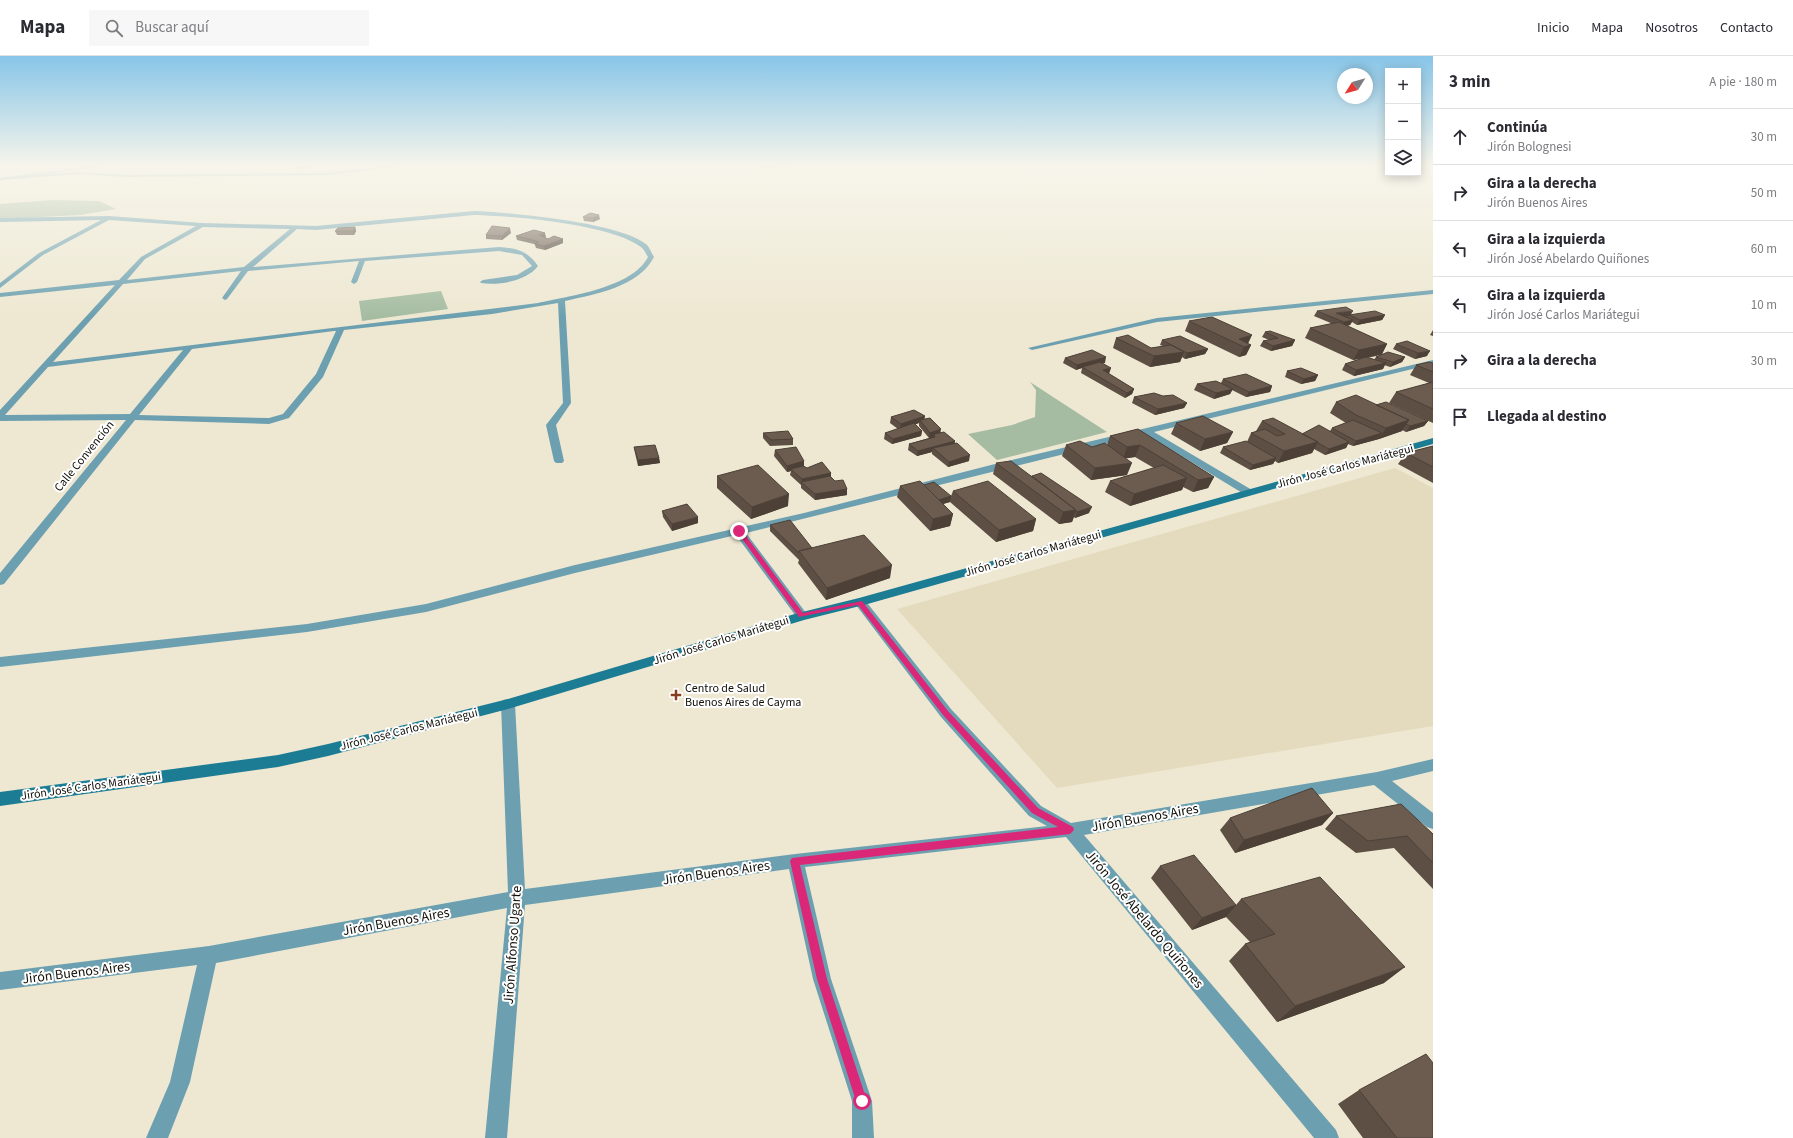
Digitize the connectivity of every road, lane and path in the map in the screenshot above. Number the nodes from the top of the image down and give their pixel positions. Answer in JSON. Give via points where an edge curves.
{"nodes":[{"id":1,"x":449,"y":215,"type":"edge"},
{"id":2,"x":519,"y":215,"type":"edge"},
{"id":3,"x":109,"y":218,"type":"junction"},
{"id":4,"x":0,"y":220,"type":"edge"},
{"id":5,"x":202,"y":225,"type":"junction"},
{"id":6,"x":295,"y":228,"type":"junction"},
{"id":7,"x":363,"y":259,"type":"junction"},
{"id":8,"x":246,"y":269,"type":"junction"},
{"id":9,"x":122,"y":282,"type":"junction"},
{"id":10,"x":354,"y":282,"type":"dead end"},
{"id":11,"x":483,"y":282,"type":"dead end"},
{"id":12,"x":0,"y":286,"type":"edge"},
{"id":13,"x":1433,"y":292,"type":"edge"},
{"id":14,"x":0,"y":295,"type":"edge"},
{"id":15,"x":225,"y":298,"type":"dead end"},
{"id":16,"x":561,"y":300,"type":"junction"},
{"id":17,"x":340,"y":328,"type":"junction"},
{"id":18,"x":189,"y":347,"type":"junction"},
{"id":19,"x":1032,"y":348,"type":"dead end"},
{"id":20,"x":1429,"y":363,"type":"edge"},
{"id":21,"x":45,"y":365,"type":"junction"},
{"id":22,"x":1433,"y":368,"type":"edge"},
{"id":23,"x":0,"y":415,"type":"edge"},
{"id":24,"x":132,"y":417,"type":"junction"},
{"id":25,"x":0,"y":418,"type":"edge"},
{"id":26,"x":1148,"y":431,"type":"junction"},
{"id":27,"x":1433,"y":441,"type":"edge"},
{"id":28,"x":559,"y":461,"type":"dead end"},
{"id":29,"x":1248,"y":492,"type":"junction"},
{"id":30,"x":739,"y":531,"type":"junction"},
{"id":31,"x":0,"y":581,"type":"edge"},
{"id":32,"x":860,"y":602,"type":"junction"},
{"id":33,"x":802,"y":616,"type":"junction"},
{"id":34,"x":0,"y":662,"type":"edge"},
{"id":35,"x":508,"y":704,"type":"junction"},
{"id":36,"x":1433,"y":765,"type":"edge"},
{"id":37,"x":1377,"y":778,"type":"junction"},
{"id":38,"x":0,"y":799,"type":"edge"},
{"id":39,"x":1433,"y":822,"type":"edge"},
{"id":40,"x":1070,"y":830,"type":"junction"},
{"id":41,"x":795,"y":861,"type":"junction"},
{"id":42,"x":517,"y":898,"type":"junction"},
{"id":43,"x":209,"y":955,"type":"junction"},
{"id":44,"x":0,"y":981,"type":"edge"},
{"id":45,"x":157,"y":1138,"type":"edge"},
{"id":46,"x":496,"y":1138,"type":"edge"},
{"id":47,"x":863,"y":1138,"type":"edge"},
{"id":48,"x":1328,"y":1138,"type":"edge"}],
"edges":[{"from":1,"to":6,"type":"street","via":[[345,226]]},
{"from":2,"to":16,"type":"street","via":[[591,227],[632,239],[646,246],[650,252],[648,265],[634,276],[595,291]]},
{"from":3,"to":4,"type":"street"},
{"from":3,"to":5,"type":"street"},
{"from":3,"to":12,"type":"street","via":[[41,254]]},
{"from":5,"to":6,"type":"street"},
{"from":5,"to":9,"type":"street","via":[[143,258]]},
{"from":6,"to":8,"type":"street"},
{"from":7,"to":8,"type":"street"},
{"from":7,"to":10,"type":"street"},
{"from":7,"to":11,"type":"street","via":[[497,249],[522,253],[533,260],[536,266],[521,276]]},
{"from":8,"to":9,"type":"street"},
{"from":8,"to":15,"type":"street"},
{"from":9,"to":14,"type":"street"},
{"from":9,"to":21,"type":"street"},
{"from":13,"to":19,"type":"street","via":[[1157,320]]},
{"from":16,"to":17,"type":"street","via":[[496,311]]},
{"from":16,"to":28,"type":"street","via":[[567,403],[551,425]]},
{"from":17,"to":18,"type":"street"},
{"from":17,"to":24,"type":"street","via":[[320,376],[286,416],[269,421]]},
{"from":18,"to":21,"type":"street"},
{"from":18,"to":24,"type":"street","name":"Calle Convención"},
{"from":20,"to":22,"type":"street"},
{"from":20,"to":26,"type":"street"},
{"from":21,"to":23,"type":"street"},
{"from":24,"to":25,"type":"street"},
{"from":24,"to":31,"type":"street","name":"Calle Convención"},
{"from":26,"to":29,"type":"street"},
{"from":26,"to":30,"type":"street"},
{"from":27,"to":29,"type":"street","name":"Jirón José Carlos Mariátegui"},
{"from":29,"to":32,"type":"street","name":"Jirón José Carlos Mariátegui"},
{"from":30,"to":33,"type":"street"},
{"from":30,"to":34,"type":"street","via":[[575,569],[456,602],[352,622]]},
{"from":32,"to":33,"type":"street","name":"Jirón José Carlos Mariátegui"},
{"from":32,"to":40,"type":"street","name":"Jirón José Abelardo Quiñones","via":[[946,713],[1035,811]]},
{"from":33,"to":35,"type":"street","name":"Jirón José Carlos Mariátegui"},
{"from":35,"to":38,"type":"street","name":"Jirón José Carlos Mariátegui","via":[[278,761]]},
{"from":35,"to":42,"type":"street","name":"Jirón Alfonso Ugarte"},
{"from":36,"to":37,"type":"street","name":"Jirón Buenos Aires"},
{"from":37,"to":39,"type":"street"},
{"from":37,"to":40,"type":"street","name":"Jirón Buenos Aires"},
{"from":40,"to":41,"type":"street","name":"Jirón Buenos Aires"},
{"from":40,"to":48,"type":"street","name":"Jirón José Abelardo Quiñones"},
{"from":41,"to":42,"type":"street","name":"Jirón Buenos Aires"},
{"from":41,"to":47,"type":"street","via":[[822,979],[862,1101]]},
{"from":42,"to":43,"type":"street","name":"Jirón Buenos Aires"},
{"from":42,"to":46,"type":"street","name":"Jirón Alfonso Ugarte"},
{"from":43,"to":44,"type":"street","name":"Jirón Buenos Aires"},
{"from":43,"to":45,"type":"street","via":[[180,1082]]}]}
